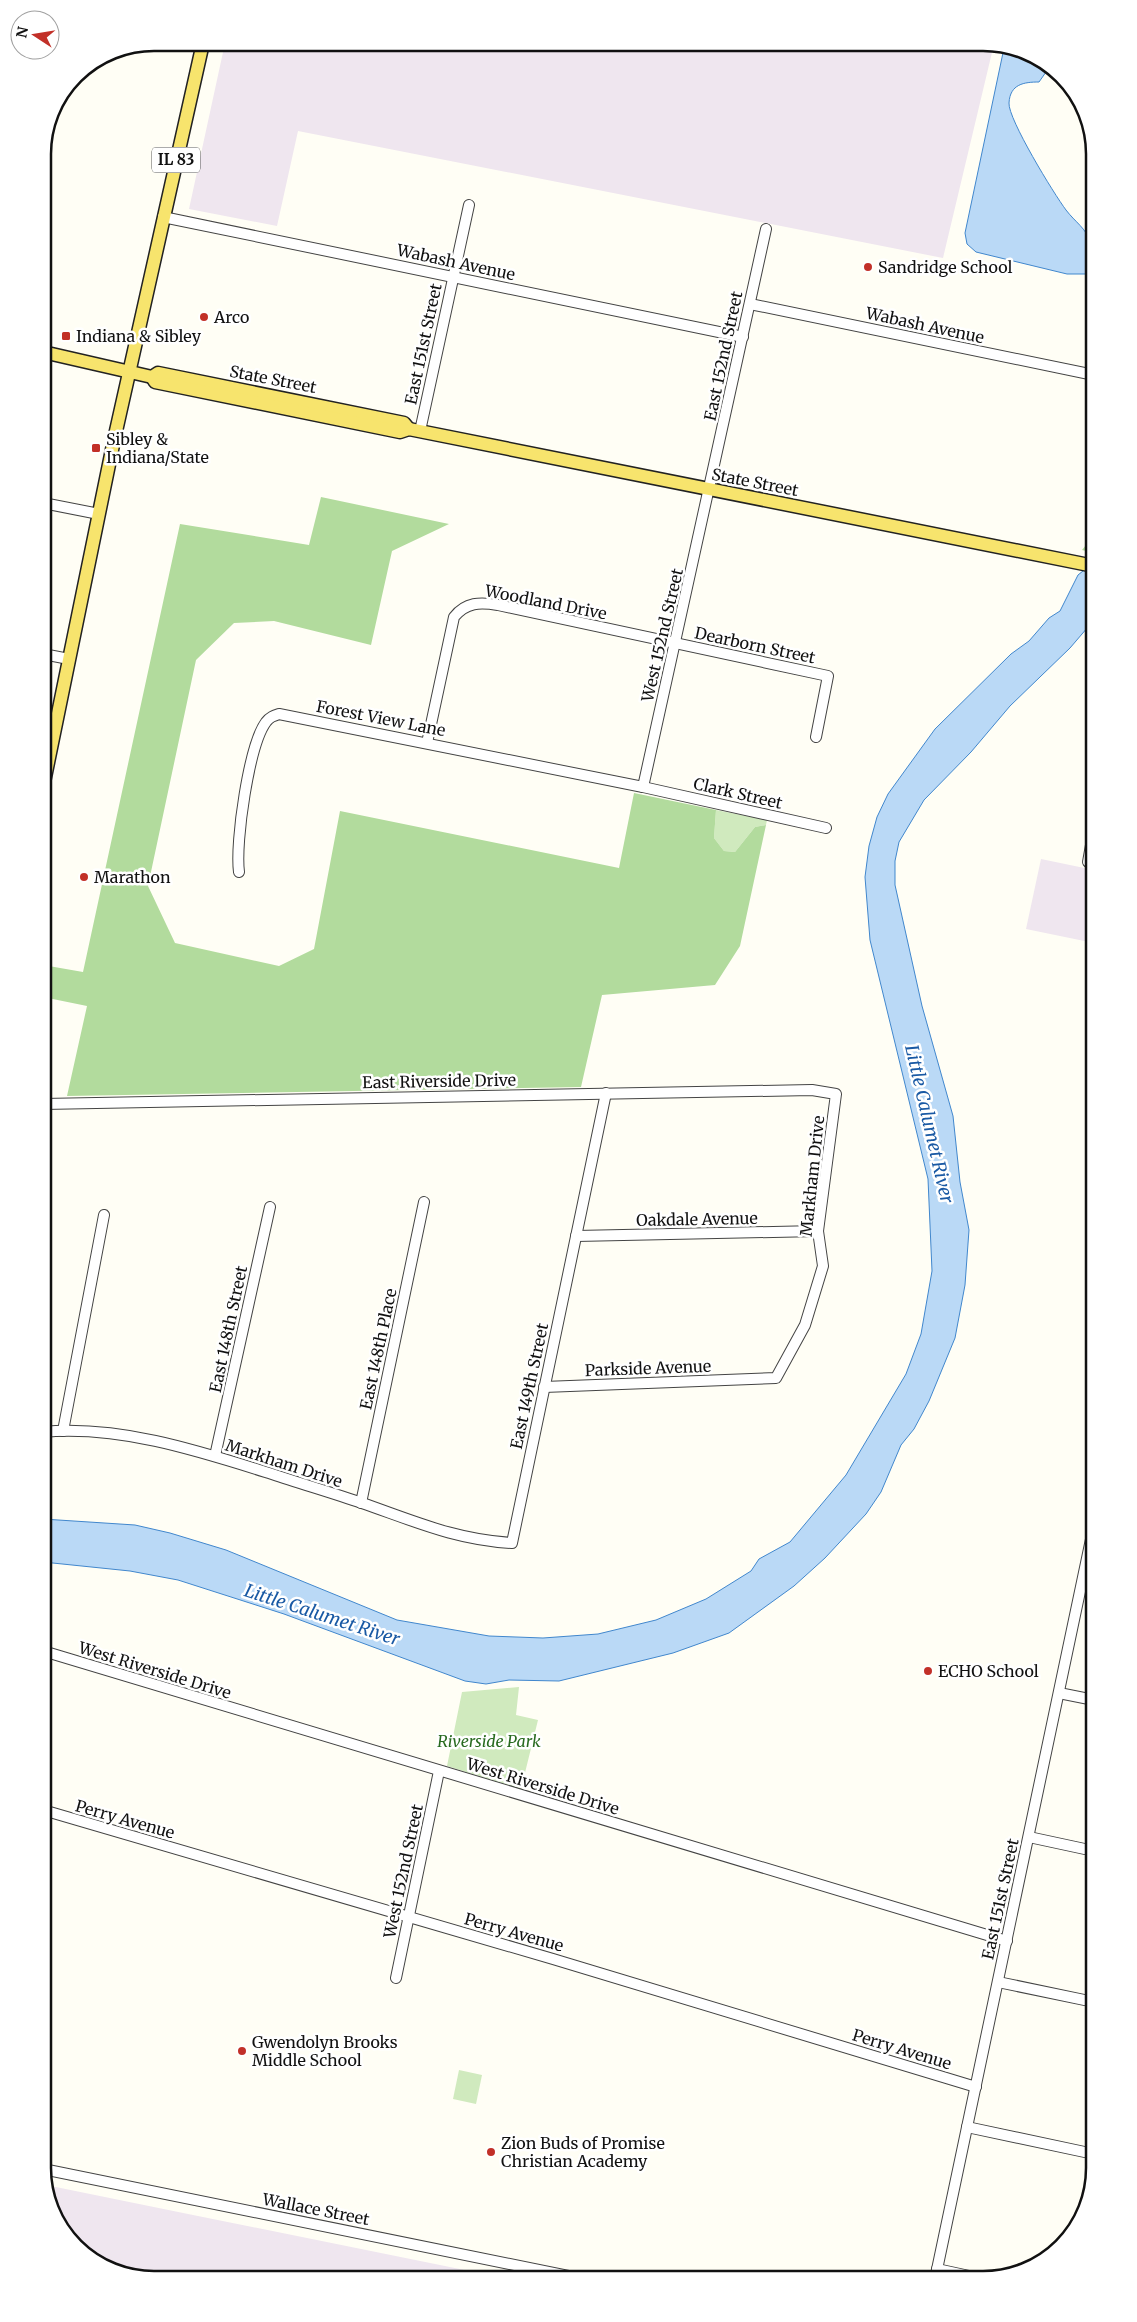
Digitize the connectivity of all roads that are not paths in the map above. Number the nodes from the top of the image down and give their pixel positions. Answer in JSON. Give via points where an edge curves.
{"nodes":[{"id":1,"x":201,"y":51,"type":"edge"},
{"id":2,"x":469,"y":205,"type":"dead end"},
{"id":3,"x":163,"y":217,"type":"junction"},
{"id":4,"x":766,"y":228,"type":"dead end"},
{"id":5,"x":453,"y":276,"type":"junction"},
{"id":6,"x":750,"y":304,"type":"junction"},
{"id":7,"x":743,"y":337,"type":"junction"},
{"id":8,"x":51,"y":354,"type":"edge"},
{"id":9,"x":129,"y":371,"type":"junction"},
{"id":10,"x":1086,"y":373,"type":"edge"},
{"id":11,"x":414,"y":430,"type":"junction"},
{"id":12,"x":710,"y":489,"type":"junction"},
{"id":13,"x":51,"y":505,"type":"edge"},
{"id":14,"x":99,"y":514,"type":"junction"},
{"id":15,"x":1086,"y":565,"type":"edge"},
{"id":16,"x":675,"y":644,"type":"junction"},
{"id":17,"x":51,"y":656,"type":"edge"},
{"id":18,"x":69,"y":659,"type":"junction"},
{"id":19,"x":816,"y":737,"type":"dead end"},
{"id":20,"x":426,"y":743,"type":"junction"},
{"id":21,"x":51,"y":748,"type":"edge"},
{"id":22,"x":643,"y":787,"type":"junction"},
{"id":23,"x":826,"y":828,"type":"dead end"},
{"id":24,"x":239,"y":872,"type":"dead end"},
{"id":25,"x":606,"y":1093,"type":"junction"},
{"id":26,"x":836,"y":1094,"type":"joint"},
{"id":27,"x":51,"y":1104,"type":"edge"},
{"id":28,"x":424,"y":1202,"type":"dead end"},
{"id":29,"x":270,"y":1207,"type":"dead end"},
{"id":30,"x":104,"y":1215,"type":"dead end"},
{"id":31,"x":818,"y":1231,"type":"junction"},
{"id":32,"x":576,"y":1236,"type":"junction"},
{"id":33,"x":753,"y":1380,"type":"joint"},
{"id":34,"x":544,"y":1387,"type":"junction"},
{"id":35,"x":63,"y":1430,"type":"junction"},
{"id":36,"x":51,"y":1431,"type":"edge"},
{"id":37,"x":215,"y":1456,"type":"junction"},
{"id":38,"x":361,"y":1503,"type":"junction"},
{"id":39,"x":512,"y":1543,"type":"joint"},
{"id":40,"x":1086,"y":1563,"type":"edge"},
{"id":41,"x":51,"y":1654,"type":"edge"},
{"id":42,"x":1059,"y":1693,"type":"junction"},
{"id":43,"x":1086,"y":1698,"type":"edge"},
{"id":44,"x":439,"y":1771,"type":"junction"},
{"id":45,"x":51,"y":1813,"type":"edge"},
{"id":46,"x":1029,"y":1837,"type":"junction"},
{"id":47,"x":1086,"y":1849,"type":"edge"},
{"id":48,"x":409,"y":1917,"type":"junction"},
{"id":49,"x":1007,"y":1941,"type":"junction"},
{"id":50,"x":396,"y":1978,"type":"dead end"},
{"id":51,"x":998,"y":1982,"type":"junction"},
{"id":52,"x":1086,"y":2000,"type":"edge"},
{"id":53,"x":976,"y":2087,"type":"junction"},
{"id":54,"x":967,"y":2127,"type":"junction"},
{"id":55,"x":1086,"y":2152,"type":"edge"},
{"id":56,"x":51,"y":2171,"type":"edge"},
{"id":57,"x":544,"y":2271,"type":"edge"},
{"id":58,"x":937,"y":2271,"type":"edge"}],
"edges":[{"from":1,"to":3,"type":"main road","number":"IL 83"},
{"from":2,"to":5,"type":"street","name":"East 151st Street"},
{"from":3,"to":5,"type":"street","name":"Wabash Avenue"},
{"from":3,"to":9,"type":"main road","number":"IL 83"},
{"from":4,"to":6,"type":"street","name":"East 152nd Street"},
{"from":5,"to":7,"type":"street","name":"Wabash Avenue"},
{"from":5,"to":11,"type":"street","name":"East 151st Street"},
{"from":6,"to":7,"type":"street","name":"East 152nd Street"},
{"from":6,"to":10,"type":"street","name":"Wabash Avenue"},
{"from":7,"to":12,"type":"street","name":"East 152nd Street"},
{"from":8,"to":9,"type":"main road","name":"State Street"},
{"from":9,"to":11,"type":"main road","name":"State Street","via":[[153,380],[158,373],[266,394],[404,423]]},
{"from":9,"to":14,"type":"main road","number":"IL 83"},
{"from":11,"to":12,"type":"main road","name":"State Street"},
{"from":12,"to":15,"type":"main road","name":"State Street"},
{"from":12,"to":16,"type":"street","name":"West 152nd Street"},
{"from":13,"to":14,"type":"street"},
{"from":14,"to":18,"type":"main road","number":"IL 83"},
{"from":16,"to":19,"type":"street","name":"Dearborn Street","via":[[828,676]]},
{"from":16,"to":20,"type":"street","name":"Woodland Drive","via":[[498,605],[467,605],[454,617]]},
{"from":16,"to":22,"type":"street","name":"West 152nd Street"},
{"from":17,"to":18,"type":"street"},
{"from":18,"to":21,"type":"main road","number":"IL 83"},
{"from":20,"to":22,"type":"street","name":"Forest View Lane"},
{"from":20,"to":24,"type":"street","name":"Forest View Lane","via":[[288,715],[272,716],[261,733],[251,768],[240,824]]},
{"from":22,"to":23,"type":"street","name":"Clark Street"},
{"from":25,"to":26,"type":"street","name":"East Riverside Drive","via":[[812,1090]]},
{"from":25,"to":27,"type":"street","name":"East Riverside Drive"},
{"from":25,"to":32,"type":"street"},
{"from":26,"to":31,"type":"street","name":"Markham Drive"},
{"from":28,"to":38,"type":"street","name":"East 148th Place"},
{"from":29,"to":37,"type":"street","name":"East 148th Street"},
{"from":30,"to":35,"type":"street"},
{"from":31,"to":32,"type":"street","name":"Oakdale Avenue"},
{"from":31,"to":33,"type":"street","name":"Markham Drive","via":[[823,1266],[805,1324],[776,1378]]},
{"from":32,"to":34,"type":"street","name":"East 149th Street"},
{"from":33,"to":34,"type":"street","name":"Parkside Avenue"},
{"from":34,"to":39,"type":"street","name":"East 149th Street"},
{"from":35,"to":36,"type":"street","name":"Markham Drive"},
{"from":35,"to":37,"type":"street","name":"Markham Drive","via":[[116,1434]]},
{"from":37,"to":38,"type":"street","name":"Markham Drive"},
{"from":38,"to":39,"type":"street","name":"Markham Drive","via":[[444,1533],[482,1542]]},
{"from":40,"to":42,"type":"street","name":"East 151st Street"},
{"from":41,"to":44,"type":"street","name":"West Riverside Drive"},
{"from":42,"to":43,"type":"street"},
{"from":42,"to":46,"type":"street","name":"East 151st Street"},
{"from":44,"to":48,"type":"street","name":"West 152nd Street"},
{"from":44,"to":49,"type":"street","name":"West Riverside Drive"},
{"from":45,"to":48,"type":"street","name":"Perry Avenue"},
{"from":46,"to":47,"type":"street"},
{"from":46,"to":49,"type":"street","name":"East 151st Street"},
{"from":48,"to":50,"type":"street","name":"West 152nd Street"},
{"from":48,"to":53,"type":"street","name":"Perry Avenue"},
{"from":49,"to":51,"type":"street","name":"East 151st Street"},
{"from":51,"to":52,"type":"street"},
{"from":51,"to":53,"type":"street","name":"East 151st Street"},
{"from":53,"to":54,"type":"street","name":"East 151st Street"},
{"from":54,"to":55,"type":"street"},
{"from":54,"to":58,"type":"street","name":"East 151st Street"},
{"from":56,"to":57,"type":"street","name":"Wallace Street"}]}
